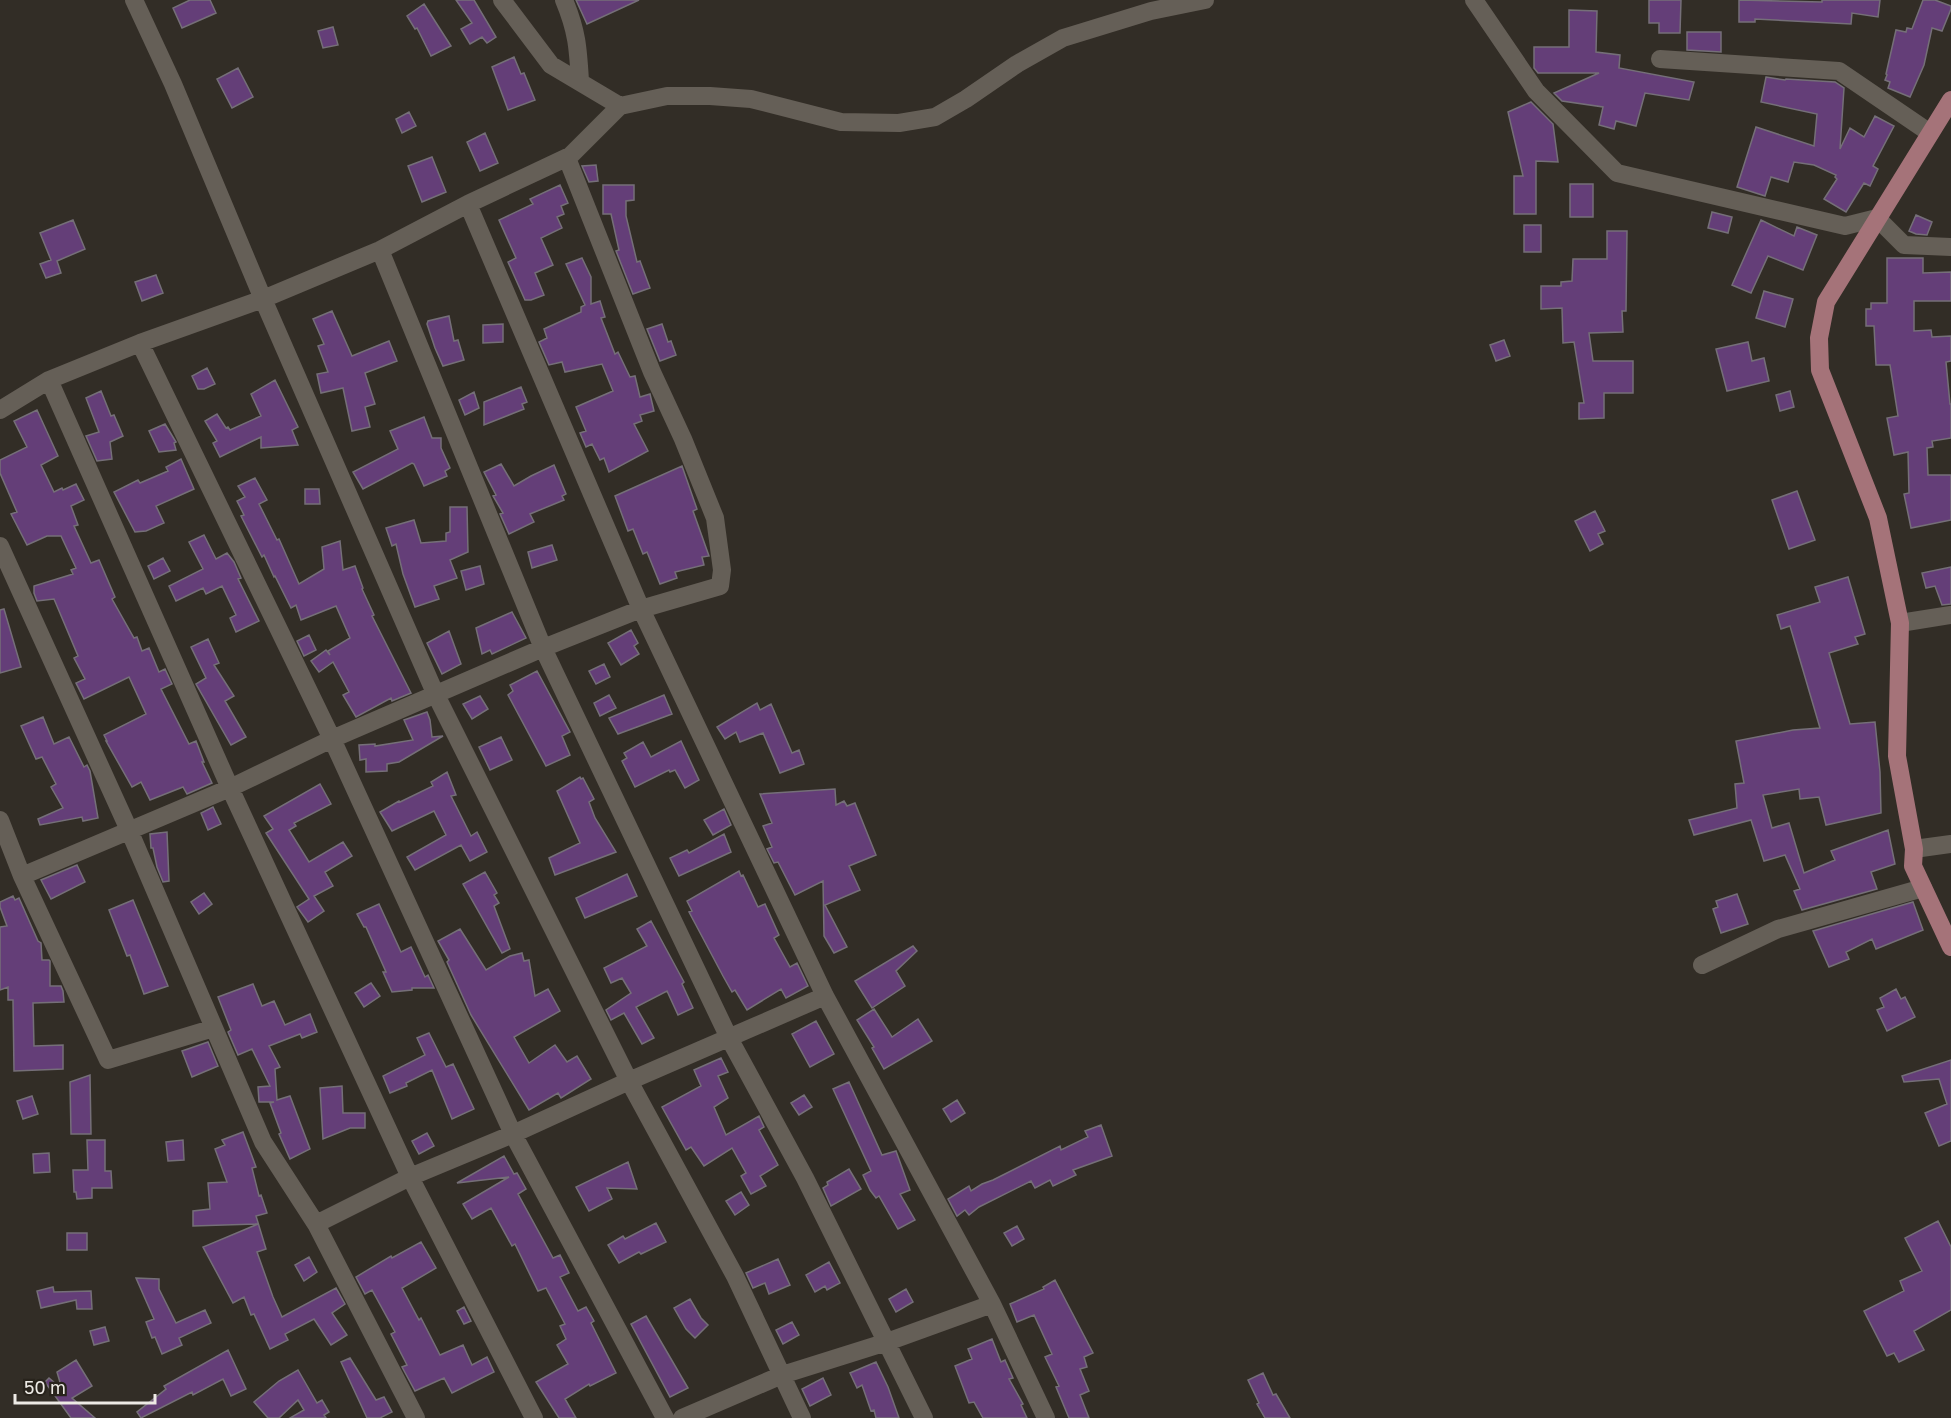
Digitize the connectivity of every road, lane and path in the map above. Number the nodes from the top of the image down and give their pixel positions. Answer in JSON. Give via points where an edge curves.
{"nodes":[{"id":1,"x":134,"y":0,"type":"edge"},
{"id":2,"x":502,"y":0,"type":"edge"},
{"id":3,"x":564,"y":0,"type":"edge"},
{"id":4,"x":1205,"y":0,"type":"edge"},
{"id":5,"x":1474,"y":0,"type":"edge"},
{"id":6,"x":1660,"y":58,"type":"dead end"},
{"id":7,"x":580,"y":81,"type":"junction"},
{"id":8,"x":1951,"y":100,"type":"edge"},
{"id":9,"x":620,"y":106,"type":"junction"},
{"id":10,"x":1930,"y":133,"type":"junction"},
{"id":11,"x":567,"y":158,"type":"junction"},
{"id":12,"x":468,"y":204,"type":"junction"},
{"id":13,"x":1877,"y":218,"type":"junction"},
{"id":14,"x":1951,"y":247,"type":"edge"},
{"id":15,"x":380,"y":250,"type":"junction"},
{"id":16,"x":262,"y":299,"type":"junction"},
{"id":17,"x":140,"y":343,"type":"junction"},
{"id":18,"x":49,"y":380,"type":"junction"},
{"id":19,"x":0,"y":410,"type":"edge"},
{"id":20,"x":0,"y":546,"type":"edge"},
{"id":21,"x":641,"y":609,"type":"junction"},
{"id":22,"x":1951,"y":615,"type":"edge"},
{"id":23,"x":1900,"y":623,"type":"junction"},
{"id":24,"x":543,"y":648,"type":"junction"},
{"id":25,"x":435,"y":693,"type":"junction"},
{"id":26,"x":332,"y":739,"type":"junction"},
{"id":27,"x":230,"y":788,"type":"junction"},
{"id":28,"x":0,"y":820,"type":"edge"},
{"id":29,"x":129,"y":830,"type":"junction"},
{"id":30,"x":1951,"y":844,"type":"edge"},
{"id":31,"x":1914,"y":849,"type":"junction"},
{"id":32,"x":22,"y":876,"type":"junction"},
{"id":33,"x":1923,"y":888,"type":"junction"},
{"id":34,"x":1951,"y":947,"type":"edge"},
{"id":35,"x":1702,"y":965,"type":"dead end"},
{"id":36,"x":825,"y":996,"type":"junction"},
{"id":37,"x":214,"y":1028,"type":"junction"},
{"id":38,"x":729,"y":1038,"type":"junction"},
{"id":39,"x":629,"y":1081,"type":"junction"},
{"id":40,"x":513,"y":1134,"type":"junction"},
{"id":41,"x":410,"y":1177,"type":"junction"},
{"id":42,"x":316,"y":1224,"type":"junction"},
{"id":43,"x":992,"y":1304,"type":"junction"},
{"id":44,"x":887,"y":1342,"type":"junction"},
{"id":45,"x":782,"y":1375,"type":"junction"},
{"id":46,"x":416,"y":1418,"type":"edge"},
{"id":47,"x":534,"y":1418,"type":"edge"},
{"id":48,"x":665,"y":1418,"type":"edge"},
{"id":49,"x":682,"y":1418,"type":"edge"},
{"id":50,"x":802,"y":1418,"type":"edge"},
{"id":51,"x":924,"y":1418,"type":"edge"},
{"id":52,"x":1046,"y":1418,"type":"edge"}],
"edges":[{"from":1,"to":16,"type":"street","via":[[178,95]]},
{"from":2,"to":7,"type":"street","via":[[551,65]]},
{"from":3,"to":7,"type":"street","via":[[574,24]]},
{"from":4,"to":9,"type":"street","via":[[1151,11],[1063,38],[935,117],[899,123],[841,122],[751,99],[710,96],[667,96]]},
{"from":5,"to":13,"type":"street","via":[[1536,91],[1617,173],[1845,226]]},
{"from":6,"to":10,"type":"street","via":[[1839,71]]},
{"from":7,"to":9,"type":"street"},
{"from":8,"to":10,"type":"main road"},
{"from":9,"to":11,"type":"street"},
{"from":10,"to":13,"type":"main road"},
{"from":11,"to":12,"type":"street"},
{"from":11,"to":21,"type":"street","via":[[715,518],[722,570],[720,586]]},
{"from":12,"to":15,"type":"street"},
{"from":12,"to":21,"type":"street"},
{"from":13,"to":14,"type":"street","via":[[1904,245]]},
{"from":13,"to":23,"type":"main road","via":[[1826,302],[1819,338],[1820,370],[1878,518]]},
{"from":15,"to":16,"type":"street"},
{"from":15,"to":24,"type":"street"},
{"from":16,"to":17,"type":"street"},
{"from":16,"to":25,"type":"street"},
{"from":17,"to":18,"type":"street"},
{"from":17,"to":26,"type":"street"},
{"from":18,"to":19,"type":"street"},
{"from":18,"to":27,"type":"street"},
{"from":20,"to":29,"type":"street"},
{"from":21,"to":24,"type":"street"},
{"from":21,"to":36,"type":"street"},
{"from":22,"to":23,"type":"street"},
{"from":23,"to":31,"type":"main road","via":[[1897,756]]},
{"from":24,"to":25,"type":"street"},
{"from":24,"to":38,"type":"street"},
{"from":25,"to":26,"type":"street"},
{"from":25,"to":39,"type":"street"},
{"from":26,"to":27,"type":"street"},
{"from":26,"to":40,"type":"street"},
{"from":27,"to":29,"type":"street"},
{"from":27,"to":41,"type":"street"},
{"from":28,"to":32,"type":"street"},
{"from":29,"to":32,"type":"street"},
{"from":29,"to":37,"type":"street"},
{"from":30,"to":31,"type":"street"},
{"from":31,"to":33,"type":"main road","via":[[1913,866]]},
{"from":32,"to":37,"type":"street","via":[[108,1060]]},
{"from":33,"to":34,"type":"main road"},
{"from":33,"to":35,"type":"street","via":[[1778,929]]},
{"from":36,"to":38,"type":"street"},
{"from":36,"to":43,"type":"street"},
{"from":37,"to":42,"type":"street","via":[[262,1143]]},
{"from":38,"to":39,"type":"street"},
{"from":38,"to":44,"type":"street"},
{"from":39,"to":40,"type":"street"},
{"from":39,"to":45,"type":"street","via":[[735,1276]]},
{"from":40,"to":41,"type":"street"},
{"from":40,"to":48,"type":"street"},
{"from":41,"to":42,"type":"street"},
{"from":41,"to":47,"type":"street"},
{"from":42,"to":46,"type":"street"},
{"from":43,"to":44,"type":"street"},
{"from":43,"to":52,"type":"street"},
{"from":44,"to":45,"type":"street"},
{"from":44,"to":51,"type":"street"},
{"from":45,"to":49,"type":"street"},
{"from":45,"to":50,"type":"street"}]}
